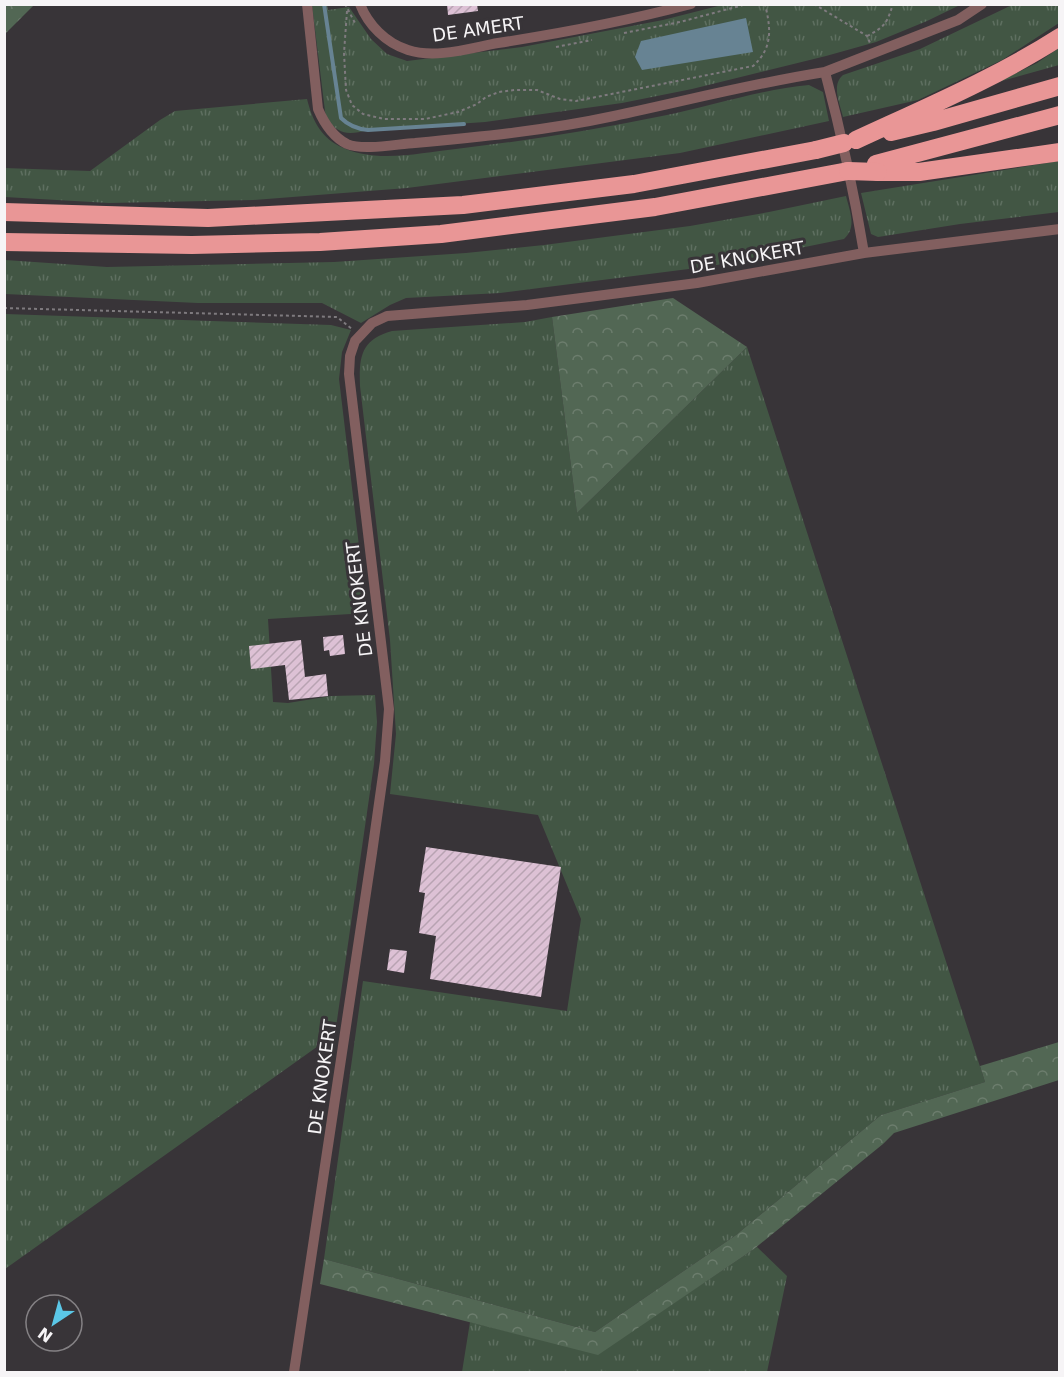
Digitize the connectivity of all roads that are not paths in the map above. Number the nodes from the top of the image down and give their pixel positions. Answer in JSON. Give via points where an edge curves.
{"nodes":[{"id":1,"x":306,"y":4,"type":"edge"},
{"id":2,"x":360,"y":4,"type":"edge"},
{"id":3,"x":691,"y":4,"type":"edge"},
{"id":4,"x":982,"y":4,"type":"edge"},
{"id":5,"x":1059,"y":37,"type":"edge"},
{"id":6,"x":825,"y":72,"type":"junction"},
{"id":7,"x":1059,"y":86,"type":"edge"},
{"id":8,"x":1059,"y":115,"type":"edge"},
{"id":9,"x":850,"y":141,"type":"junction"},
{"id":10,"x":1059,"y":152,"type":"edge"},
{"id":11,"x":877,"y":168,"type":"junction"},
{"id":12,"x":4,"y":212,"type":"edge"},
{"id":13,"x":1059,"y":229,"type":"edge"},
{"id":14,"x":4,"y":242,"type":"edge"},
{"id":15,"x":864,"y":253,"type":"junction"},
{"id":16,"x":294,"y":1372,"type":"edge"}],
"edges":[{"from":1,"to":6,"type":"street","via":[[318,110],[323,122],[347,144],[368,147],[469,138],[612,116]]},
{"from":2,"to":3,"type":"street","name":"DE AMERT","via":[[372,27],[389,40],[408,50],[426,53],[564,32]]},
{"from":4,"to":6,"type":"street","via":[[958,20]]},
{"from":5,"to":9,"type":"highway","via":[[976,84]]},
{"from":6,"to":15,"type":"street"},
{"from":7,"to":9,"type":"highway"},
{"from":8,"to":11,"type":"highway"},
{"from":9,"to":12,"type":"highway","bridge":true,"via":[[633,184],[463,205],[208,218]]},
{"from":10,"to":11,"type":"highway","via":[[919,172]]},
{"from":11,"to":14,"type":"highway","bridge":true,"via":[[655,207],[441,234],[192,245]]},
{"from":13,"to":15,"type":"street","name":"DE KNOKERT"},
{"from":15,"to":16,"type":"street","name":"DE KNOKERT","via":[[697,283],[527,305],[394,315],[372,323],[355,341],[349,374],[389,709],[372,853]]}]}
